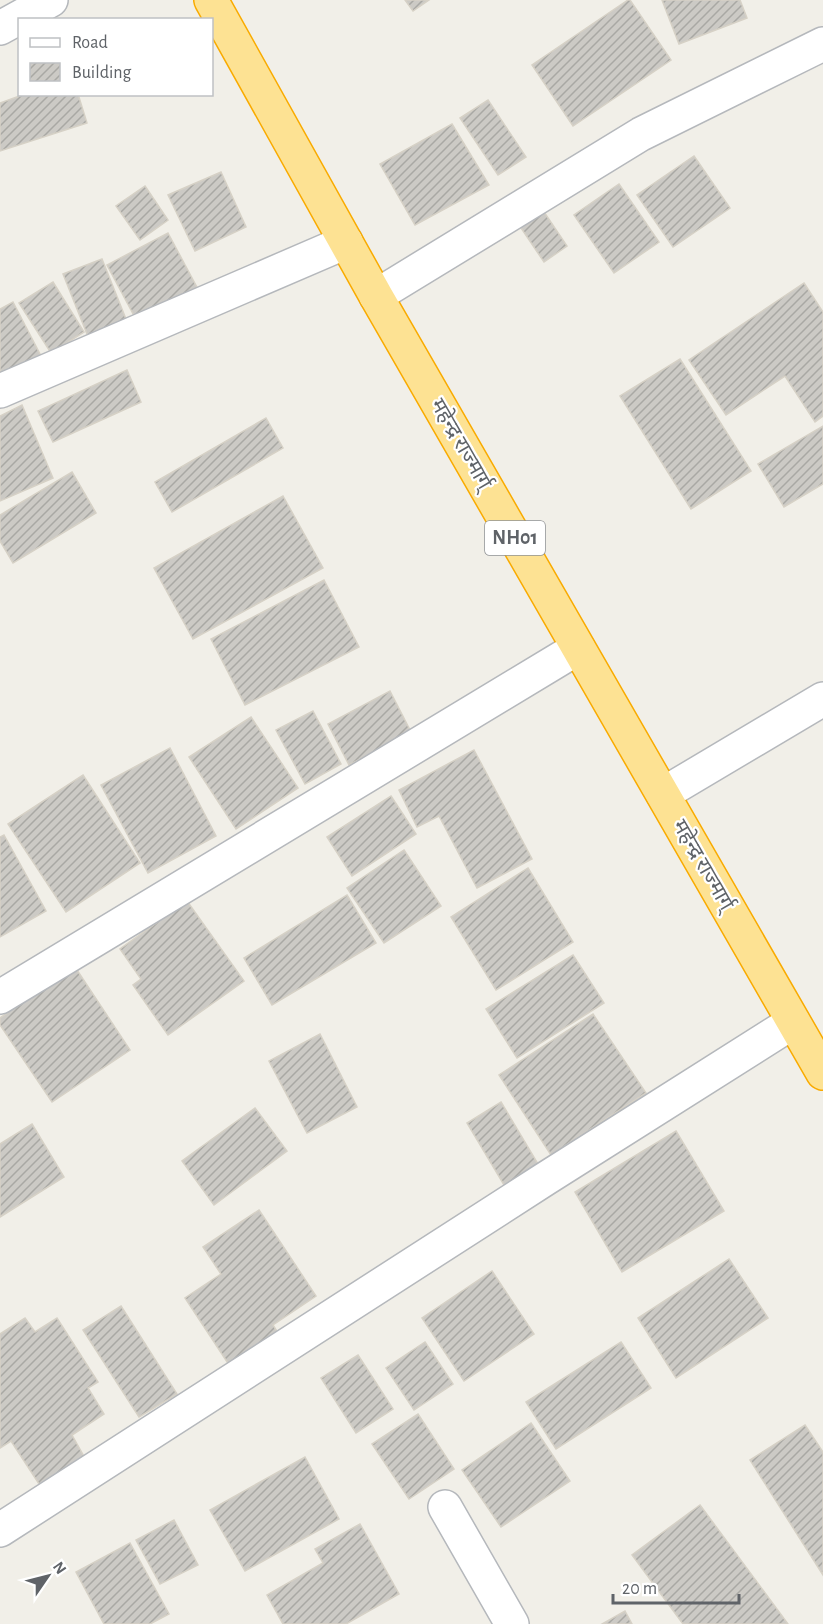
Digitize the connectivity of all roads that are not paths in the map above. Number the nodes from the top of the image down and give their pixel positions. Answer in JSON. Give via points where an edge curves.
{"nodes":[{"id":1,"x":51,"y":0,"type":"edge"},
{"id":2,"x":211,"y":0,"type":"edge"},
{"id":3,"x":18,"y":18,"type":"edge"},
{"id":4,"x":18,"y":18,"type":"edge"},
{"id":5,"x":0,"y":28,"type":"edge"},
{"id":6,"x":823,"y":44,"type":"edge"},
{"id":7,"x":346,"y":242,"type":"junction"},
{"id":8,"x":376,"y":296,"type":"junction"},
{"id":9,"x":0,"y":391,"type":"edge"},
{"id":10,"x":578,"y":648,"type":"junction"},
{"id":11,"x":823,"y":699,"type":"edge"},
{"id":12,"x":663,"y":794,"type":"junction"},
{"id":13,"x":0,"y":997,"type":"edge"},
{"id":14,"x":793,"y":1022,"type":"junction"},
{"id":15,"x":823,"y":1073,"type":"edge"},
{"id":16,"x":445,"y":1508,"type":"dead end"},
{"id":17,"x":0,"y":1530,"type":"edge"},
{"id":18,"x":512,"y":1624,"type":"edge"}],
"edges":[{"from":1,"to":4,"type":"street"},
{"from":2,"to":7,"type":"highway","name":"महेन्द्र राज्मार्ग्","number":"NH01"},
{"from":3,"to":5,"type":"street"},
{"from":6,"to":8,"type":"street","via":[[641,134]]},
{"from":7,"to":8,"type":"highway","name":"महेन्द्र राज्मार्ग्","number":"NH01"},
{"from":7,"to":9,"type":"street"},
{"from":8,"to":10,"type":"highway","name":"महेन्द्र राज्मार्ग्","number":"NH01"},
{"from":10,"to":12,"type":"highway","name":"महेन्द्र राज्मार्ग्","number":"NH01"},
{"from":10,"to":13,"type":"street"},
{"from":11,"to":12,"type":"street"},
{"from":12,"to":14,"type":"highway","name":"महेन्द्र राज्मार्ग्","number":"NH01"},
{"from":14,"to":15,"type":"highway","name":"महेन्द्र राज्मार्ग्","number":"NH01"},
{"from":14,"to":17,"type":"street"},
{"from":16,"to":18,"type":"street"}]}
